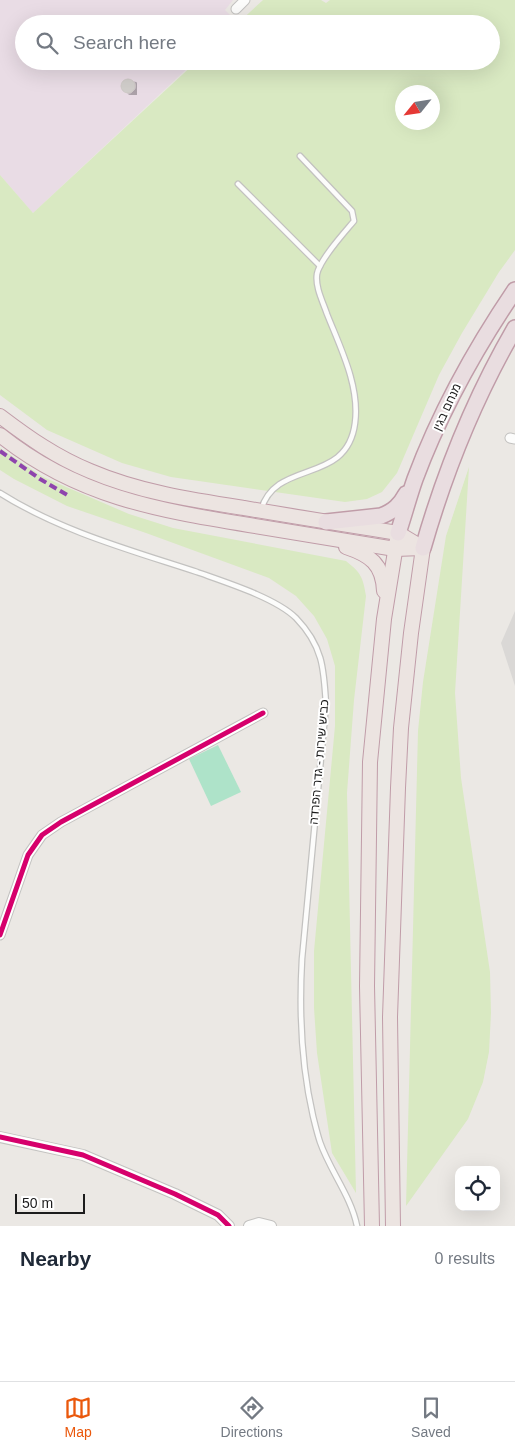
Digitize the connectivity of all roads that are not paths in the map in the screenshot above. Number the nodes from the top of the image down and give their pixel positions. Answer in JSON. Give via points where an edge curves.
{"nodes":[{"id":1,"x":245,"y":0,"type":"edge"},
{"id":2,"x":236,"y":9,"type":"dead end"},
{"id":3,"x":300,"y":156,"type":"dead end"},
{"id":4,"x":238,"y":184,"type":"dead end"},
{"id":5,"x":320,"y":266,"type":"junction"},
{"id":6,"x":515,"y":290,"type":"edge"},
{"id":7,"x":515,"y":328,"type":"edge"},
{"id":8,"x":0,"y":416,"type":"edge"},
{"id":9,"x":0,"y":435,"type":"edge"},
{"id":10,"x":416,"y":478,"type":"junction"},
{"id":11,"x":0,"y":493,"type":"edge"},
{"id":12,"x":261,"y":511,"type":"junction"},
{"id":13,"x":326,"y":522,"type":"junction"},
{"id":14,"x":398,"y":533,"type":"junction"},
{"id":15,"x":315,"y":536,"type":"junction"},
{"id":16,"x":423,"y":548,"type":"junction"},
{"id":17,"x":395,"y":549,"type":"junction"},
{"id":18,"x":384,"y":619,"type":"junction"},
{"id":19,"x":264,"y":713,"type":"dead end"},
{"id":20,"x":0,"y":936,"type":"edge"},
{"id":21,"x":0,"y":1137,"type":"edge"},
{"id":22,"x":229,"y":1226,"type":"edge"},
{"id":23,"x":249,"y":1226,"type":"edge"},
{"id":24,"x":272,"y":1226,"type":"edge"},
{"id":25,"x":357,"y":1226,"type":"edge"},
{"id":26,"x":372,"y":1226,"type":"edge"},
{"id":27,"x":393,"y":1226,"type":"edge"}],
"edges":[{"from":1,"to":2,"type":"street"},
{"from":3,"to":5,"type":"lane","via":[[352,211],[354,221]]},
{"from":4,"to":5,"type":"lane"},
{"from":5,"to":12,"type":"lane","via":[[317,283],[346,362],[354,395],[352,438],[340,456],[323,467],[275,485],[264,499]]},
{"from":6,"to":10,"type":"highway","name":"מנחם בגין","via":[[461,377]]},
{"from":7,"to":16,"type":"highway","name":"מנחם בגין","via":[[466,425]]},
{"from":8,"to":12,"type":"highway","via":[[45,448],[113,480],[190,500]]},
{"from":9,"to":15,"type":"highway","via":[[37,462],[108,495],[188,515]]},
{"from":10,"to":13,"type":"highway","via":[[400,505],[390,513]]},
{"from":10,"to":14,"type":"highway","name":"מנחם בגין"},
{"from":11,"to":25,"type":"lane","name":"כביש שירות - גדר הפרדה","via":[[57,524],[215,579],[284,607],[303,626],[317,647],[324,669],[326,705],[302,959],[302,1052],[306,1088],[320,1141],[354,1211]]},
{"from":12,"to":13,"type":"highway"},
{"from":13,"to":14,"type":"highway"},
{"from":14,"to":16,"type":"highway"},
{"from":14,"to":17,"type":"highway"},
{"from":15,"to":17,"type":"highway"},
{"from":15,"to":18,"type":"highway","via":[[361,553],[375,563],[384,580]]},
{"from":16,"to":17,"type":"highway"},
{"from":16,"to":27,"type":"highway","via":[[401,728],[398,788],[390,1017]]},
{"from":17,"to":18,"type":"highway"},
{"from":18,"to":26,"type":"highway","via":[[368,812],[367,986]]},
{"from":19,"to":20,"type":"street","via":[[42,835],[28,855]]},
{"from":21,"to":22,"type":"street","via":[[83,1155],[176,1194],[218,1215]]},
{"from":23,"to":24,"type":"street","via":[[259,1223]]}]}
